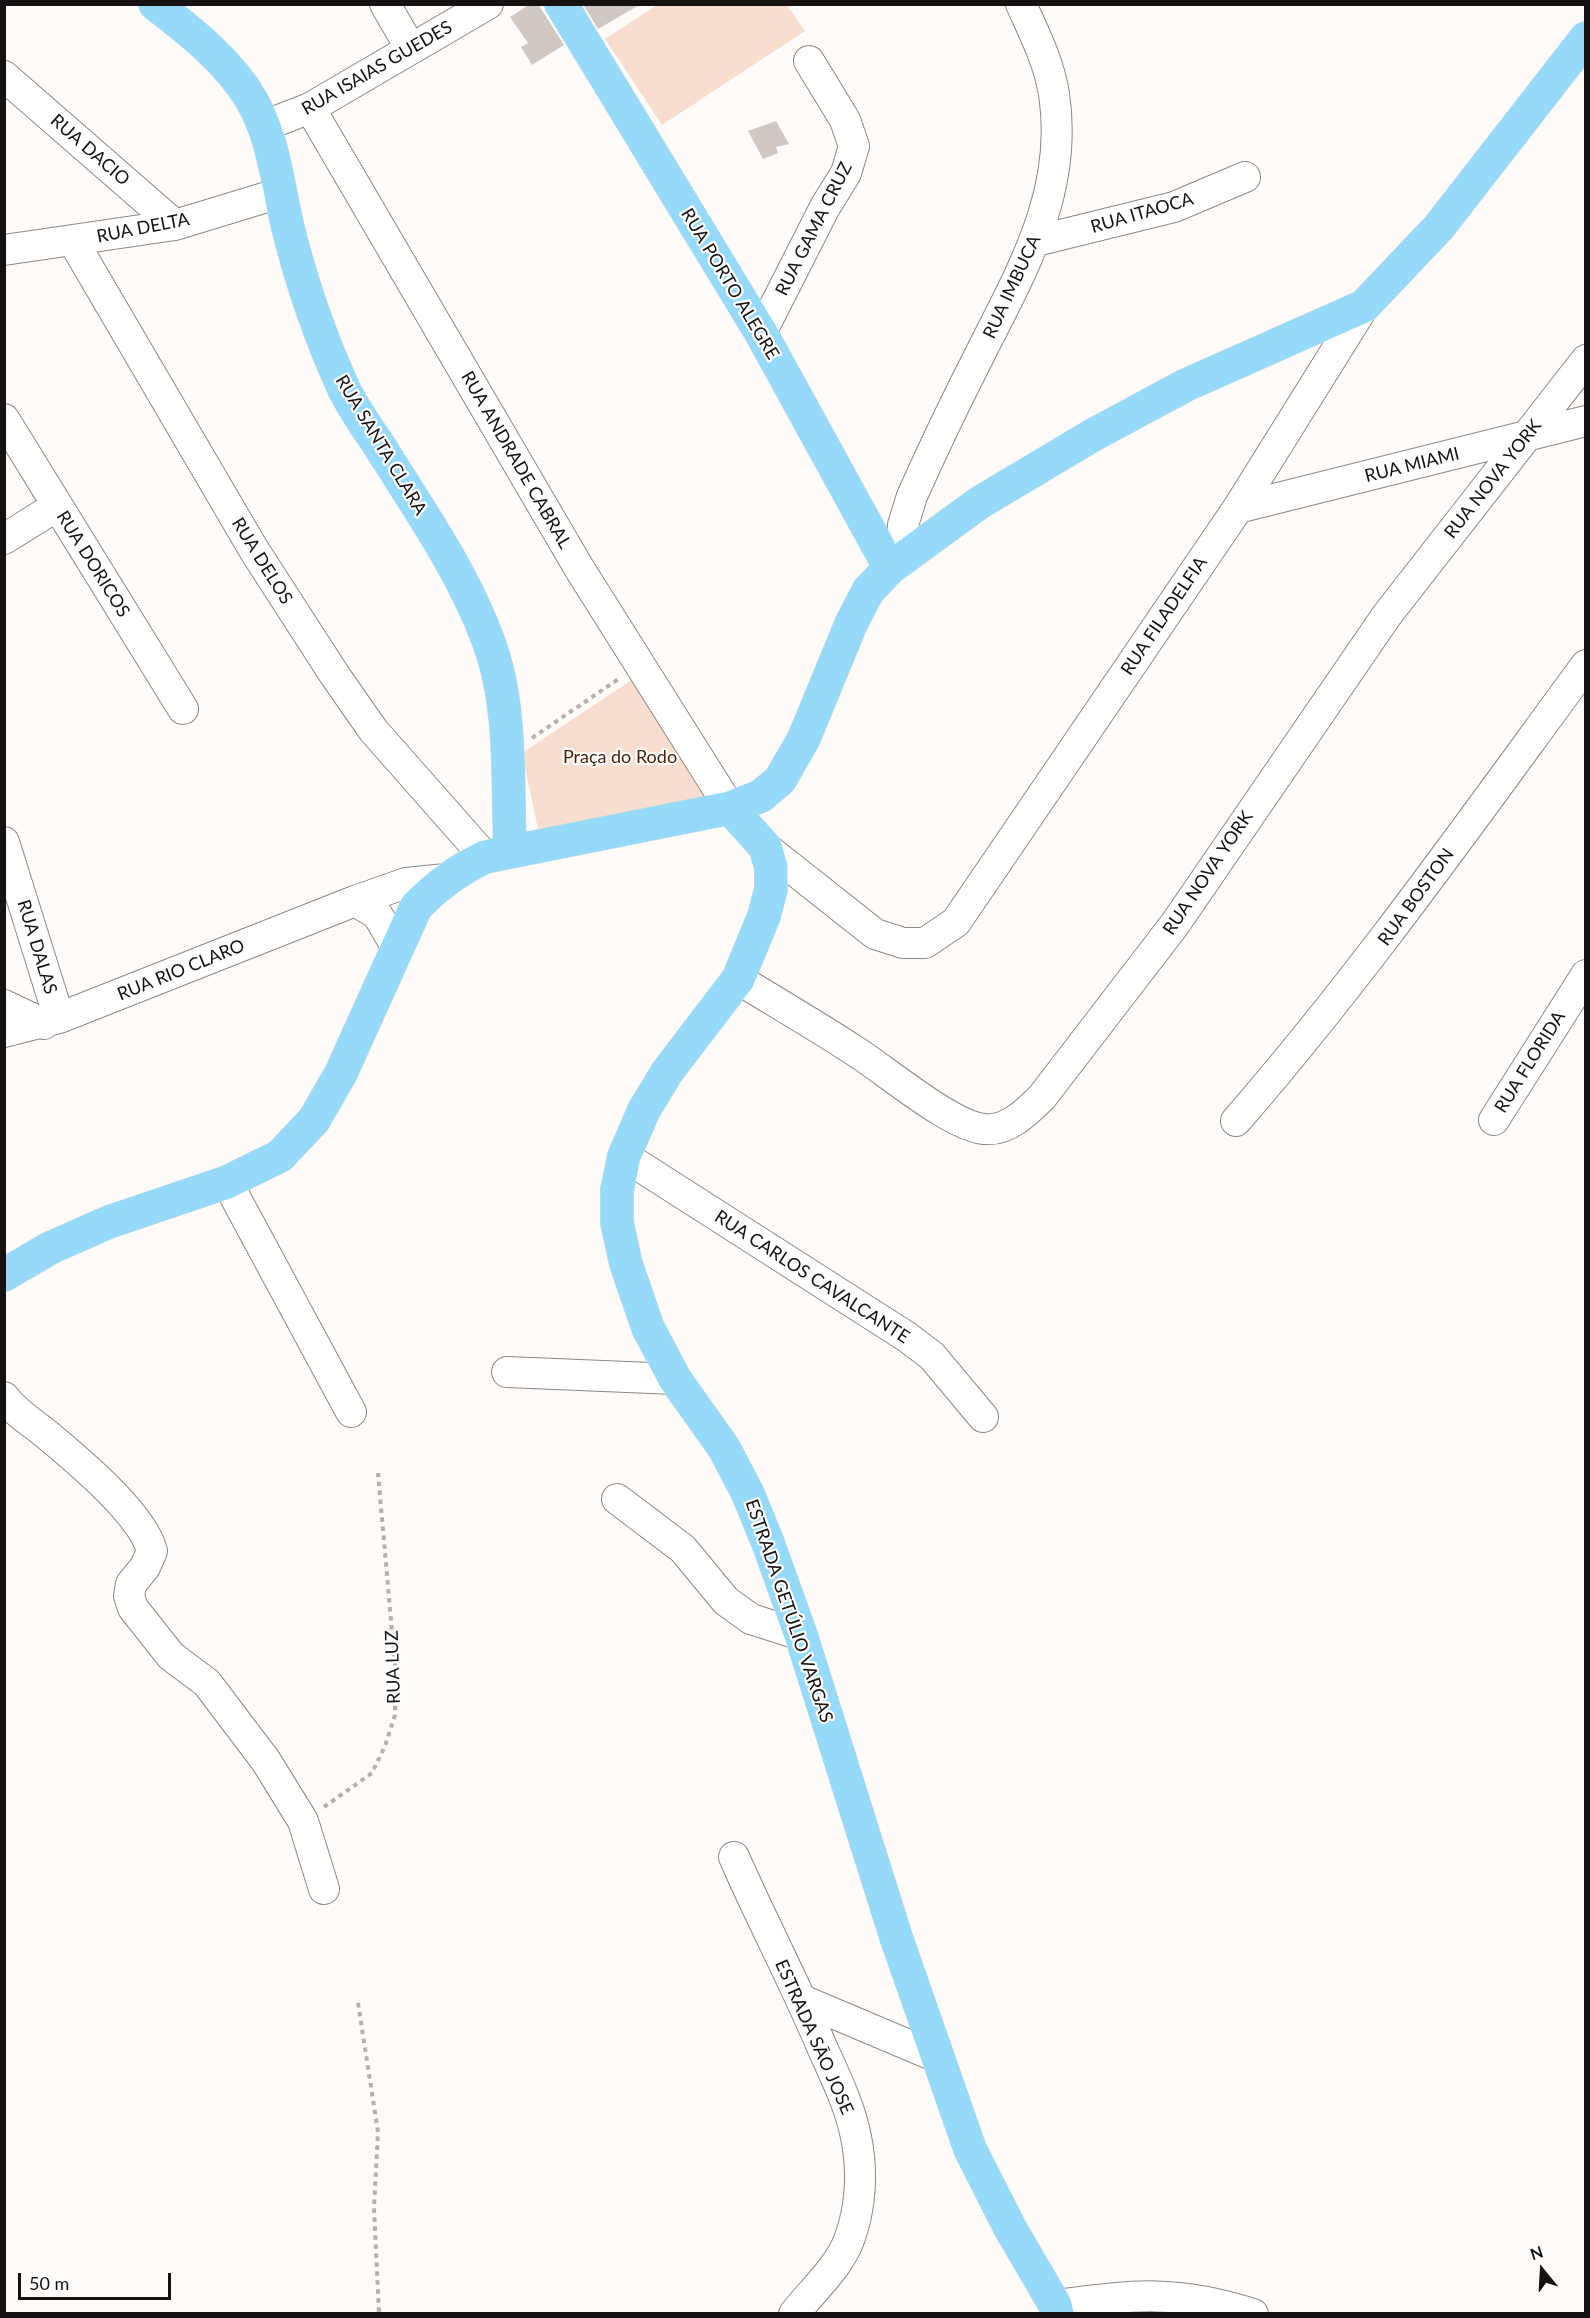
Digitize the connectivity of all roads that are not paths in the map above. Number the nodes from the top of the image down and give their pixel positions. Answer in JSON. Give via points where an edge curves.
{"nodes":[{"id":1,"x":155,"y":4,"type":"edge"},
{"id":2,"x":384,"y":4,"type":"edge"},
{"id":3,"x":488,"y":4,"type":"edge"},
{"id":4,"x":561,"y":4,"type":"edge"},
{"id":5,"x":1021,"y":4,"type":"edge"},
{"id":6,"x":1586,"y":38,"type":"edge"},
{"id":7,"x":411,"y":49,"type":"junction"},
{"id":8,"x":809,"y":61,"type":"dead end"},
{"id":9,"x":4,"y":76,"type":"edge"},
{"id":10,"x":310,"y":108,"type":"junction"},
{"id":11,"x":264,"y":126,"type":"junction"},
{"id":12,"x":1245,"y":177,"type":"dead end"},
{"id":13,"x":280,"y":193,"type":"junction"},
{"id":14,"x":176,"y":225,"type":"junction"},
{"id":15,"x":73,"y":241,"type":"junction"},
{"id":16,"x":1036,"y":242,"type":"junction"},
{"id":17,"x":4,"y":250,"type":"edge"},
{"id":18,"x":1364,"y":306,"type":"junction"},
{"id":19,"x":761,"y":333,"type":"junction"},
{"id":20,"x":1586,"y":360,"type":"edge"},
{"id":21,"x":4,"y":420,"type":"edge"},
{"id":22,"x":1586,"y":421,"type":"edge"},
{"id":23,"x":1525,"y":437,"type":"junction"},
{"id":24,"x":57,"y":506,"type":"junction"},
{"id":25,"x":1238,"y":508,"type":"junction"},
{"id":26,"x":9,"y":531,"type":"edge"},
{"id":27,"x":896,"y":564,"type":"junction"},
{"id":28,"x":1586,"y":665,"type":"edge"},
{"id":29,"x":183,"y":709,"type":"dead end"},
{"id":30,"x":730,"y":808,"type":"junction"},
{"id":31,"x":4,"y":842,"type":"edge"},
{"id":32,"x":765,"y":847,"type":"junction"},
{"id":33,"x":498,"y":854,"type":"junction"},
{"id":34,"x":446,"y":879,"type":"junction"},
{"id":35,"x":355,"y":901,"type":"junction"},
{"id":36,"x":397,"y":948,"type":"junction"},
{"id":37,"x":1584,"y":978,"type":"edge"},
{"id":38,"x":738,"y":979,"type":"junction"},
{"id":39,"x":4,"y":1005,"type":"edge"},
{"id":40,"x":51,"y":1021,"type":"junction"},
{"id":41,"x":4,"y":1032,"type":"edge"},
{"id":42,"x":1494,"y":1120,"type":"dead end"},
{"id":43,"x":1236,"y":1121,"type":"dead end"},
{"id":44,"x":624,"y":1156,"type":"junction"},
{"id":45,"x":227,"y":1182,"type":"junction"},
{"id":46,"x":4,"y":1275,"type":"edge"},
{"id":47,"x":507,"y":1372,"type":"dead end"},
{"id":48,"x":675,"y":1379,"type":"junction"},
{"id":49,"x":351,"y":1412,"type":"dead end"},
{"id":50,"x":8,"y":1414,"type":"edge"},
{"id":51,"x":983,"y":1417,"type":"dead end"},
{"id":52,"x":617,"y":1499,"type":"dead end"},
{"id":53,"x":801,"y":1635,"type":"junction"},
{"id":54,"x":734,"y":1857,"type":"dead end"},
{"id":55,"x":324,"y":1889,"type":"dead end"},
{"id":56,"x":802,"y":2000,"type":"junction"},
{"id":57,"x":937,"y":2057,"type":"junction"},
{"id":58,"x":1218,"y":2307,"type":"edge"},
{"id":59,"x":1056,"y":2309,"type":"edge"},
{"id":60,"x":794,"y":2313,"type":"edge"},
{"id":61,"x":1253,"y":2313,"type":"edge"}],
"edges":[{"from":1,"to":11,"type":"main road","name":"RUA SANTA CLARA","via":[[222,62],[252,99]]},
{"from":2,"to":7,"type":"street"},
{"from":3,"to":7,"type":"street","name":"RUA ISAIAS GUEDES"},
{"from":4,"to":19,"type":"main road","name":"RUA PORTO ALEGRE"},
{"from":5,"to":16,"type":"street","name":"RUA IMBUCA","via":[[1041,48],[1054,94],[1056,148]]},
{"from":6,"to":18,"type":"main road","via":[[1439,227]]},
{"from":7,"to":10,"type":"street","name":"RUA ISAIAS GUEDES"},
{"from":8,"to":19,"type":"street","name":"RUA GAMA CRUZ","via":[[845,120],[854,146],[846,173]]},
{"from":9,"to":14,"type":"street","name":"RUA DACIO"},
{"from":10,"to":11,"type":"street","name":"RUA ISAIAS GUEDES"},
{"from":10,"to":30,"type":"street","name":"RUA ANDRADE CABRAL","via":[[579,568]]},
{"from":11,"to":13,"type":"main road","name":"RUA SANTA CLARA"},
{"from":12,"to":16,"type":"street","name":"RUA ITAOCA","via":[[1174,207]]},
{"from":13,"to":14,"type":"street","name":"RUA DELTA"},
{"from":13,"to":33,"type":"main road","name":"RUA SANTA CLARA","via":[[314,319],[346,392],[430,527],[489,641],[509,754]]},
{"from":14,"to":15,"type":"street","name":"RUA DELTA"},
{"from":15,"to":17,"type":"street","name":"RUA DELTA"},
{"from":15,"to":33,"type":"street","name":"RUA DELOS","via":[[254,550],[334,674],[373,730]]},
{"from":16,"to":27,"type":"street","name":"RUA IMBUCA","via":[[912,496]]},
{"from":18,"to":25,"type":"street","name":"RUA FILADELFIA"},
{"from":18,"to":27,"type":"main road","via":[[1186,385],[1093,435],[980,503]]},
{"from":19,"to":27,"type":"main road","name":"RUA PORTO ALEGRE"},
{"from":20,"to":23,"type":"street","name":"RUA NOVA YORK"},
{"from":21,"to":24,"type":"street","name":"RUA DORICOS"},
{"from":22,"to":23,"type":"street","name":"RUA MIAMI"},
{"from":23,"to":25,"type":"street","name":"RUA MIAMI"},
{"from":23,"to":38,"type":"street","name":"RUA NOVA YORK","via":[[1387,615],[1175,924],[1024,1115],[1002,1127],[983,1130],[945,1113],[856,1051]]},
{"from":24,"to":26,"type":"street"},
{"from":24,"to":29,"type":"street","name":"RUA DORICOS"},
{"from":25,"to":32,"type":"street","name":"RUA FILADELFIA","via":[[956,922],[925,943],[903,943],[875,934]]},
{"from":27,"to":30,"type":"main road","via":[[868,591],[804,738],[780,780],[761,796]]},
{"from":28,"to":43,"type":"street","name":"RUA BOSTON","via":[[1371,958]]},
{"from":30,"to":32,"type":"main road"},
{"from":30,"to":33,"type":"main road"},
{"from":31,"to":40,"type":"street","name":"RUA DALAS"},
{"from":32,"to":38,"type":"main road","name":"ESTRADA GETÚLIO VARGAS","via":[[771,867],[771,889]]},
{"from":33,"to":34,"type":"main road"},
{"from":34,"to":35,"type":"street","name":"RUA RIO CLARO","via":[[406,883]]},
{"from":34,"to":36,"type":"main road","via":[[416,907]]},
{"from":35,"to":36,"type":"street","via":[[377,914]]},
{"from":35,"to":40,"type":"street","name":"RUA RIO CLARO"},
{"from":36,"to":45,"type":"main road","via":[[341,1072],[314,1120],[280,1156]]},
{"from":37,"to":42,"type":"street","name":"RUA FLORIDA"},
{"from":38,"to":44,"type":"main road","name":"ESTRADA GETÚLIO VARGAS","via":[[667,1072],[644,1110]]},
{"from":39,"to":40,"type":"street"},
{"from":40,"to":41,"type":"street","name":"RUA RIO CLARO"},
{"from":44,"to":48,"type":"main road","name":"ESTRADA GETÚLIO VARGAS","via":[[617,1190],[617,1223],[626,1264],[648,1328]]},
{"from":44,"to":51,"type":"street","name":"RUA CARLOS CAVALCANTE","via":[[907,1337],[932,1356]]},
{"from":45,"to":46,"type":"main road","via":[[109,1222],[50,1248]]},
{"from":45,"to":49,"type":"street"},
{"from":47,"to":48,"type":"street"},
{"from":48,"to":53,"type":"main road","name":"ESTRADA GETÚLIO VARGAS","via":[[724,1448],[748,1494]]},
{"from":50,"to":55,"type":"street","via":[[82,1463],[140,1526],[152,1551],[131,1584],[133,1608],[171,1656],[207,1683],[266,1761],[303,1821]]},
{"from":52,"to":53,"type":"street","via":[[683,1549],[726,1601],[751,1619]]},
{"from":53,"to":57,"type":"main road","name":"ESTRADA GETÚLIO VARGAS"},
{"from":54,"to":56,"type":"street","name":"ESTRADA SĀO JOSE"},
{"from":56,"to":57,"type":"street"},
{"from":56,"to":60,"type":"street","name":"ESTRADA SĀO JOSE","via":[[843,2094],[856,2135],[860,2168],[857,2217],[848,2243]]},
{"from":57,"to":59,"type":"main road","name":"ESTRADA GETÚLIO VARGAS","via":[[969,2149]]},
{"from":58,"to":59,"type":"street","via":[[1175,2295],[1135,2295]]},
{"from":58,"to":61,"type":"street"}]}
